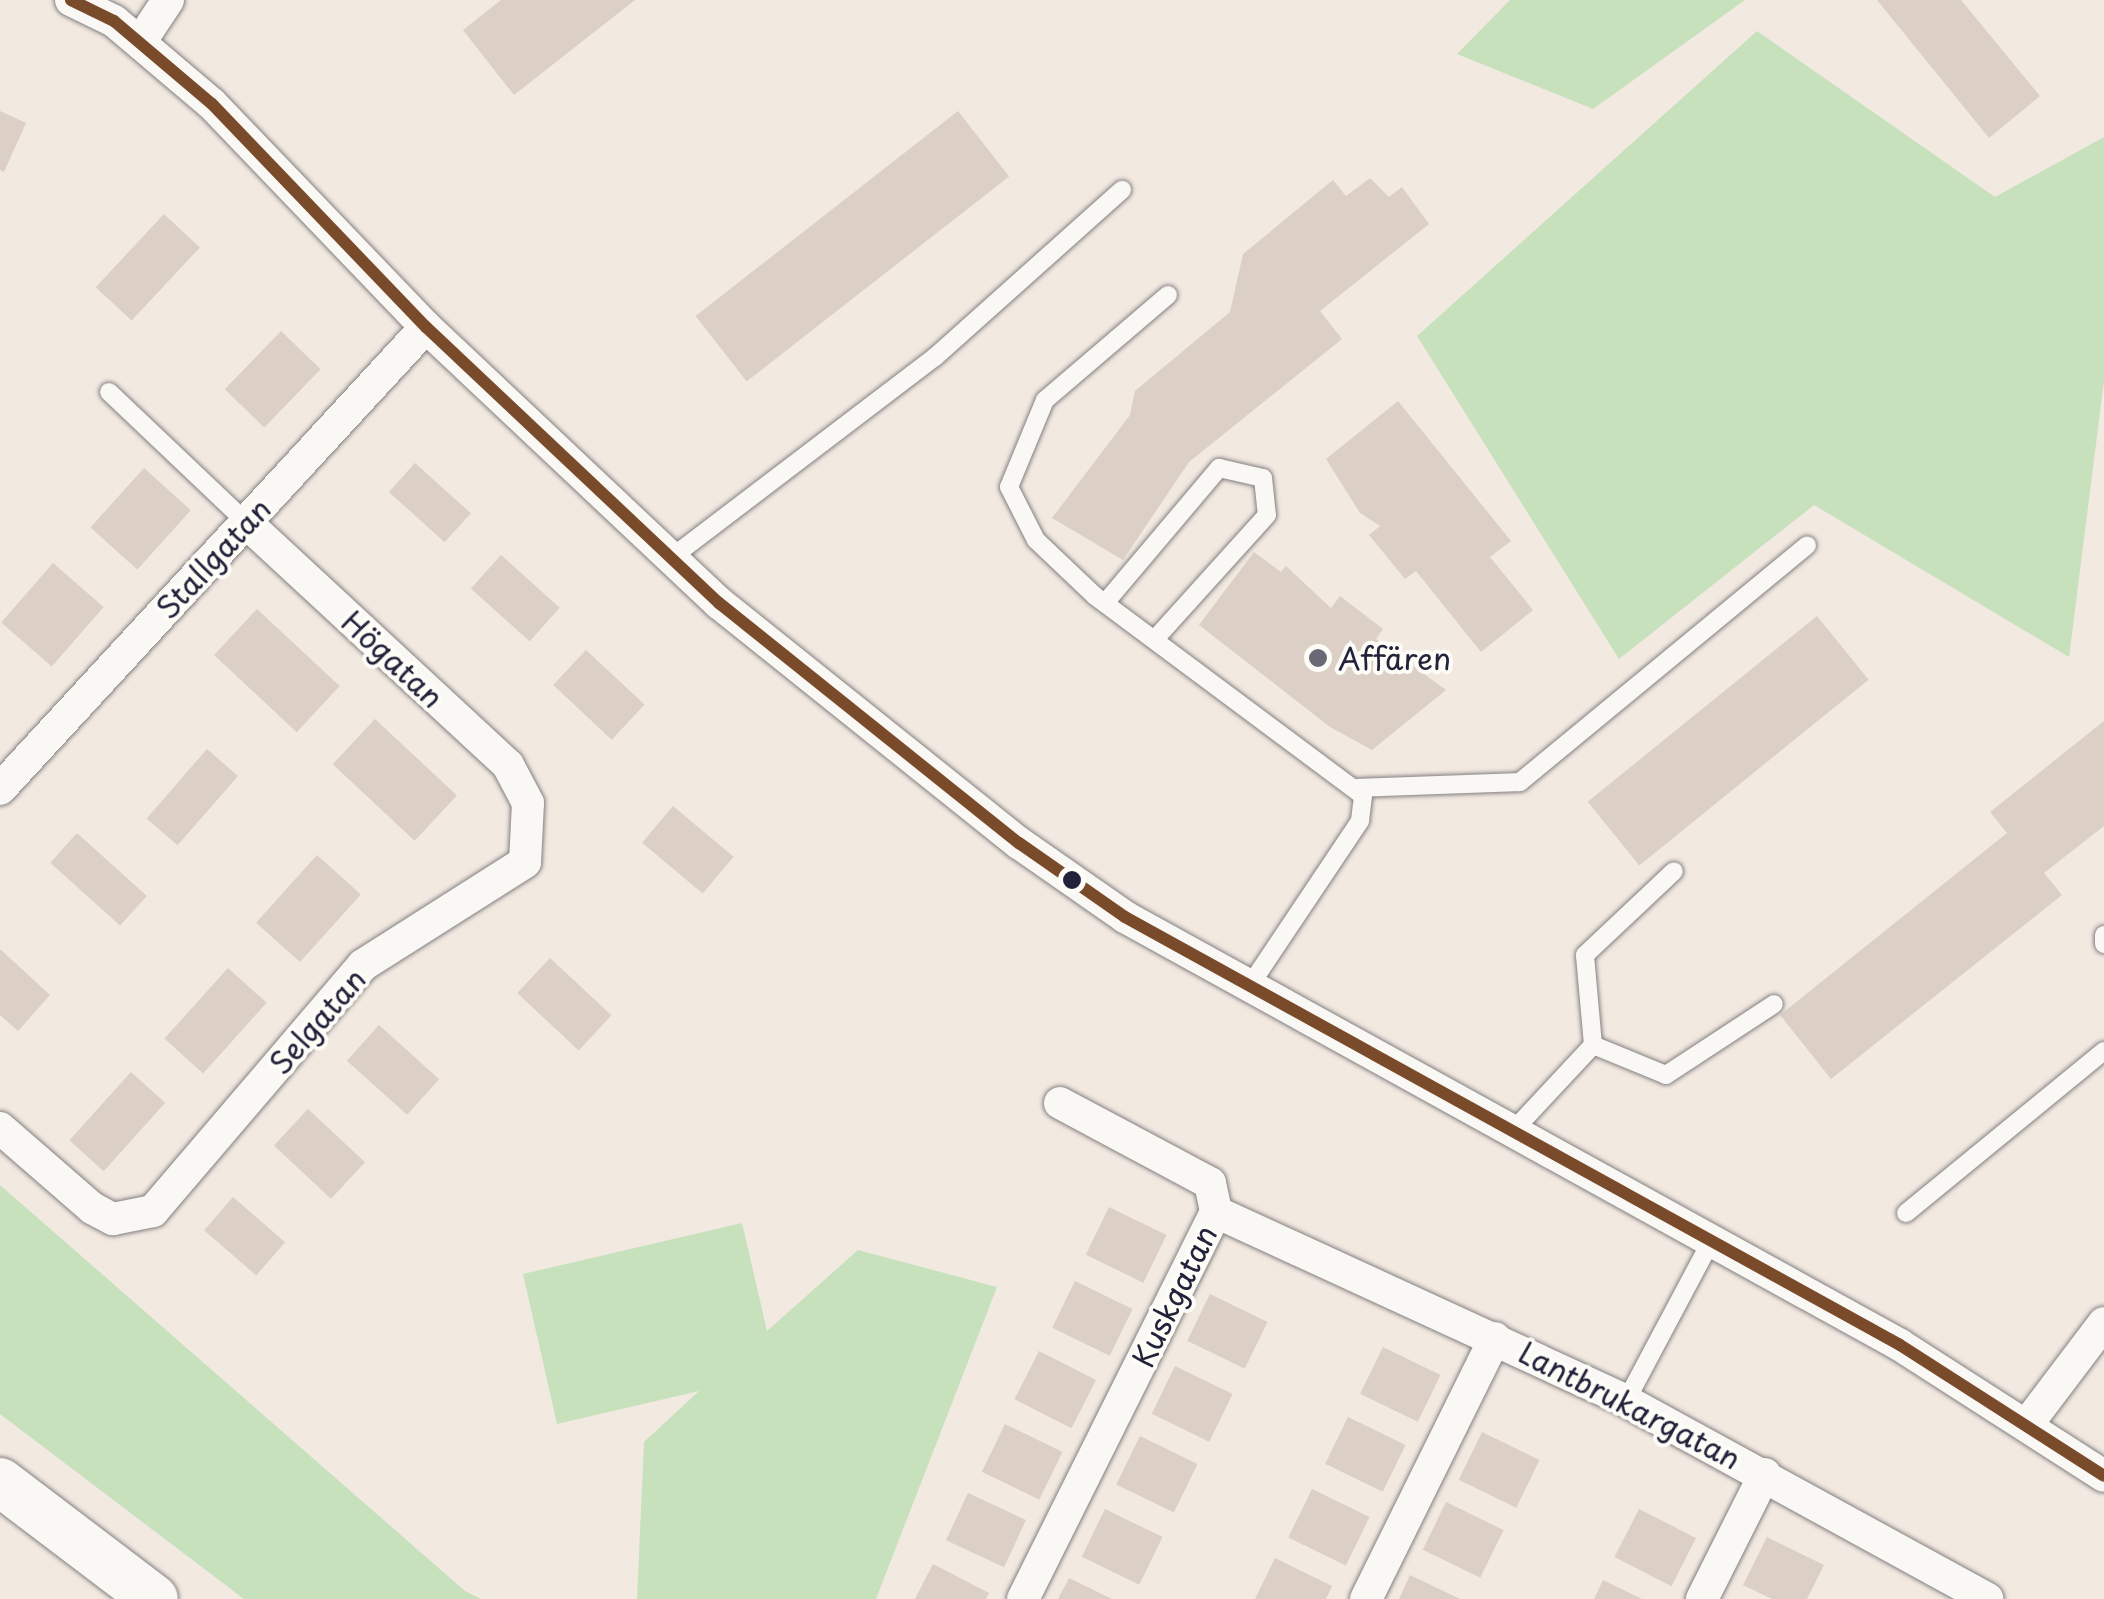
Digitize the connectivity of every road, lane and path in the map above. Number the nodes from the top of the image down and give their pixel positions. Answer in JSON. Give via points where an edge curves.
{"nodes":[{"id":1,"x":71,"y":0,"type":"edge"},
{"id":2,"x":168,"y":0,"type":"edge"},
{"id":3,"x":141,"y":40,"type":"junction"},
{"id":4,"x":1122,"y":190,"type":"dead end"},
{"id":5,"x":1168,"y":295,"type":"dead end"},
{"id":6,"x":426,"y":327,"type":"junction"},
{"id":7,"x":109,"y":392,"type":"dead end"},
{"id":8,"x":247,"y":522,"type":"junction"},
{"id":9,"x":1808,"y":545,"type":"dead end"},
{"id":10,"x":671,"y":558,"type":"junction"},
{"id":11,"x":1106,"y":603,"type":"junction"},
{"id":12,"x":1155,"y":639,"type":"junction"},
{"id":13,"x":1357,"y":788,"type":"junction"},
{"id":14,"x":0,"y":789,"type":"edge"},
{"id":15,"x":528,"y":803,"type":"joint"},
{"id":16,"x":1674,"y":871,"type":"dead end"},
{"id":17,"x":2104,"y":935,"type":"edge"},
{"id":18,"x":2104,"y":944,"type":"edge"},
{"id":19,"x":1248,"y":988,"type":"junction"},
{"id":20,"x":1774,"y":1004,"type":"dead end"},
{"id":21,"x":1593,"y":1045,"type":"junction"},
{"id":22,"x":2104,"y":1051,"type":"edge"},
{"id":23,"x":1060,"y":1103,"type":"dead end"},
{"id":24,"x":0,"y":1128,"type":"edge"},
{"id":25,"x":1512,"y":1133,"type":"junction"},
{"id":26,"x":1216,"y":1212,"type":"junction"},
{"id":27,"x":1906,"y":1212,"type":"dead end"},
{"id":28,"x":1710,"y":1243,"type":"junction"},
{"id":29,"x":2104,"y":1323,"type":"edge"},
{"id":30,"x":1495,"y":1338,"type":"junction"},
{"id":31,"x":1626,"y":1401,"type":"junction"},
{"id":32,"x":2029,"y":1422,"type":"junction"},
{"id":33,"x":1765,"y":1474,"type":"junction"},
{"id":34,"x":2104,"y":1476,"type":"edge"},
{"id":35,"x":0,"y":1482,"type":"edge"},
{"id":36,"x":154,"y":1599,"type":"edge"},
{"id":37,"x":1023,"y":1599,"type":"edge"},
{"id":38,"x":1366,"y":1599,"type":"edge"},
{"id":39,"x":1702,"y":1599,"type":"edge"},
{"id":40,"x":1986,"y":1599,"type":"edge"}],
"edges":[{"from":1,"to":3,"type":"street"},
{"from":2,"to":3,"type":"street"},
{"from":3,"to":6,"type":"street"},
{"from":4,"to":10,"type":"lane","via":[[935,358]]},
{"from":5,"to":11,"type":"lane","via":[[1045,400],[1014,460],[1018,512]]},
{"from":6,"to":8,"type":"street","name":"Stallgatan"},
{"from":6,"to":10,"type":"street"},
{"from":7,"to":8,"type":"lane"},
{"from":8,"to":14,"type":"street","name":"Stallgatan"},
{"from":8,"to":15,"type":"street","name":"Högatan","via":[[508,766]]},
{"from":9,"to":13,"type":"lane","via":[[1520,782]]},
{"from":10,"to":19,"type":"street","via":[[1019,842]]},
{"from":11,"to":12,"type":"lane"},
{"from":11,"to":12,"type":"lane","via":[[1220,468],[1263,478],[1266,516]]},
{"from":12,"to":13,"type":"lane"},
{"from":13,"to":19,"type":"lane","via":[[1360,820]]},
{"from":15,"to":24,"type":"street","name":"Selgatan","via":[[525,862],[363,965],[153,1210],[113,1219]]},
{"from":16,"to":21,"type":"lane","via":[[1586,955]]},
{"from":17,"to":18,"type":"lane"},
{"from":19,"to":25,"type":"street"},
{"from":20,"to":21,"type":"lane","via":[[1666,1075]]},
{"from":21,"to":25,"type":"lane"},
{"from":22,"to":27,"type":"lane"},
{"from":23,"to":26,"type":"street","via":[[1210,1183]]},
{"from":25,"to":28,"type":"street"},
{"from":26,"to":30,"type":"street","name":"Kuskgatan"},
{"from":26,"to":37,"type":"street","name":"Kuskgatan"},
{"from":28,"to":31,"type":"lane"},
{"from":28,"to":32,"type":"street"},
{"from":29,"to":32,"type":"street"},
{"from":30,"to":31,"type":"street","name":"Lantbrukargatan"},
{"from":30,"to":38,"type":"street"},
{"from":31,"to":33,"type":"street","name":"Lantbrukargatan"},
{"from":32,"to":34,"type":"street"},
{"from":33,"to":39,"type":"street"},
{"from":33,"to":40,"type":"street","name":"Lantbrukargatan"},
{"from":35,"to":36,"type":"main road"}]}
